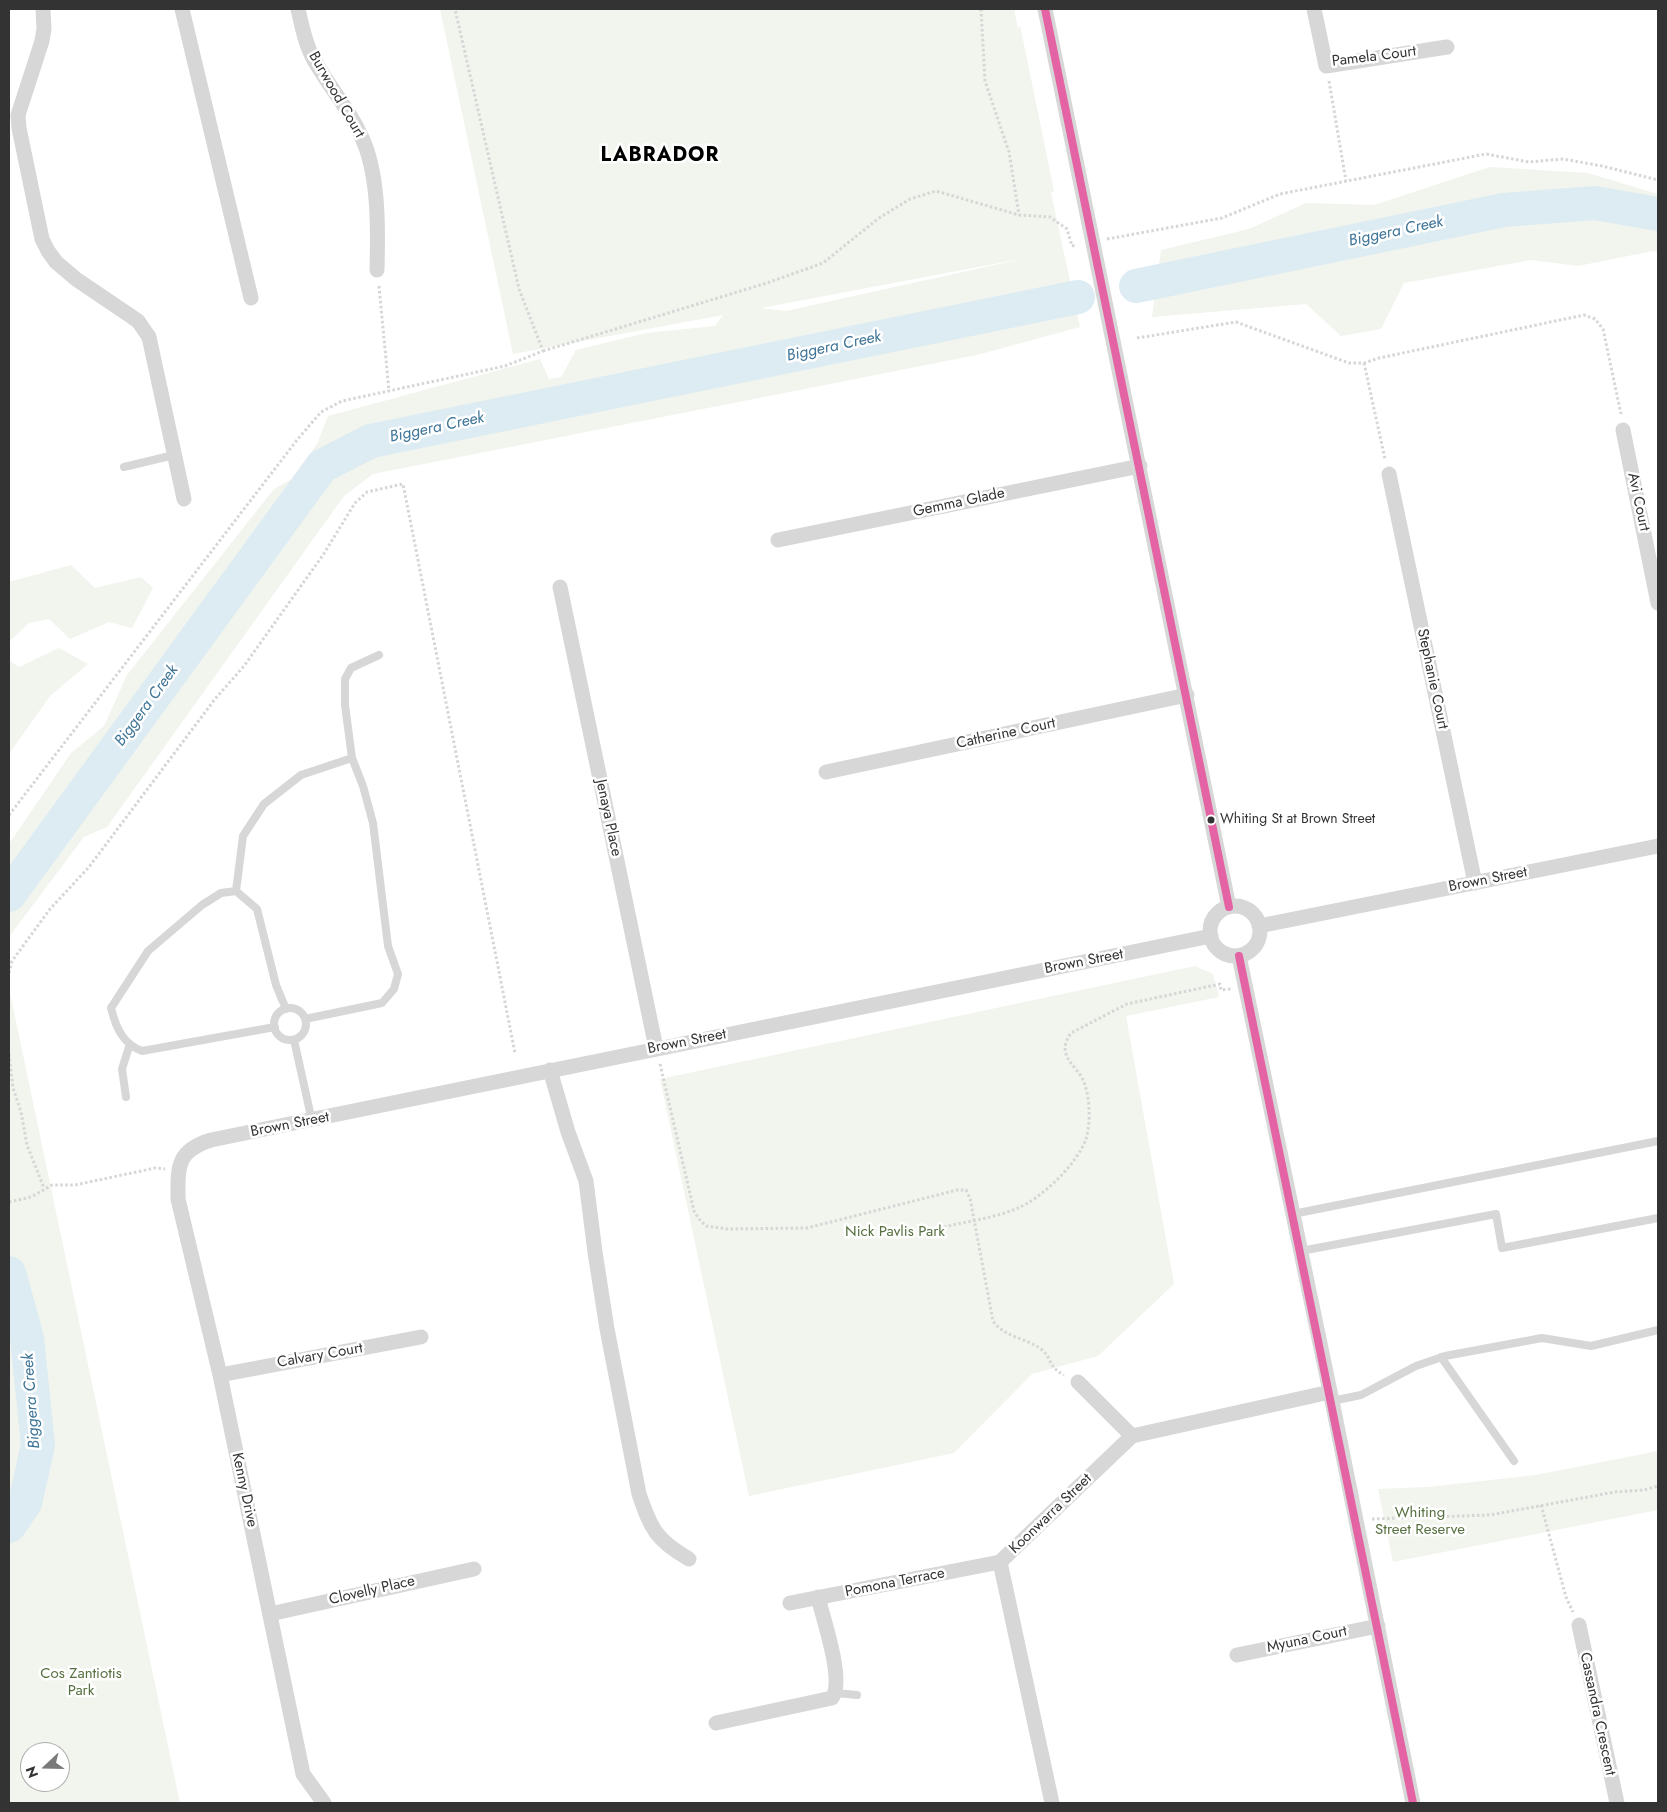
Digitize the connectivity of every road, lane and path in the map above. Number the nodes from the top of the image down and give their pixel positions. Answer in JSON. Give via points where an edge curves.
{"nodes":[{"id":1,"x":43,"y":9,"type":"edge"},
{"id":2,"x":182,"y":9,"type":"edge"},
{"id":3,"x":298,"y":9,"type":"edge"},
{"id":4,"x":455,"y":9,"type":"edge"},
{"id":5,"x":981,"y":9,"type":"edge"},
{"id":6,"x":1045,"y":9,"type":"edge"},
{"id":7,"x":1314,"y":9,"type":"edge"},
{"id":8,"x":1447,"y":47,"type":"dead end"},
{"id":9,"x":1326,"y":66,"type":"junction"},
{"id":10,"x":1658,"y":180,"type":"edge"},
{"id":11,"x":1346,"y":181,"type":"junction"},
{"id":12,"x":1019,"y":215,"type":"junction"},
{"id":13,"x":1109,"y":238,"type":"dead end"},
{"id":14,"x":1078,"y":245,"type":"dead end"},
{"id":15,"x":377,"y":270,"type":"joint"},
{"id":16,"x":251,"y":298,"type":"dead end"},
{"id":17,"x":1137,"y":338,"type":"dead end"},
{"id":18,"x":543,"y":351,"type":"junction"},
{"id":19,"x":1364,"y":363,"type":"junction"},
{"id":20,"x":388,"y":391,"type":"junction"},
{"id":21,"x":1623,"y":430,"type":"joint"},
{"id":22,"x":174,"y":455,"type":"junction"},
{"id":23,"x":1140,"y":466,"type":"junction"},
{"id":24,"x":124,"y":467,"type":"dead end"},
{"id":25,"x":1389,"y":474,"type":"joint"},
{"id":26,"x":184,"y":499,"type":"dead end"},
{"id":27,"x":778,"y":540,"type":"dead end"},
{"id":28,"x":560,"y":587,"type":"dead end"},
{"id":29,"x":1658,"y":603,"type":"edge"},
{"id":30,"x":379,"y":655,"type":"dead end"},
{"id":31,"x":1187,"y":695,"type":"junction"},
{"id":32,"x":352,"y":758,"type":"junction"},
{"id":33,"x":826,"y":772,"type":"dead end"},
{"id":34,"x":9,"y":815,"type":"edge"},
{"id":35,"x":1658,"y":846,"type":"edge"},
{"id":36,"x":1474,"y":883,"type":"junction"},
{"id":37,"x":236,"y":890,"type":"junction"},
{"id":38,"x":1229,"y":906,"type":"junction"},
{"id":39,"x":1259,"y":926,"type":"junction"},
{"id":40,"x":1211,"y":936,"type":"junction"},
{"id":41,"x":1239,"y":956,"type":"junction"},
{"id":42,"x":9,"y":973,"type":"edge"},
{"id":43,"x":1247,"y":987,"type":"junction"},
{"id":44,"x":286,"y":1008,"type":"junction"},
{"id":45,"x":305,"y":1019,"type":"junction"},
{"id":46,"x":275,"y":1027,"type":"junction"},
{"id":47,"x":294,"y":1040,"type":"junction"},
{"id":48,"x":129,"y":1046,"type":"junction"},
{"id":49,"x":656,"y":1048,"type":"junction"},
{"id":50,"x":515,"y":1053,"type":"dead end"},
{"id":51,"x":9,"y":1054,"type":"edge"},
{"id":52,"x":550,"y":1070,"type":"junction"},
{"id":53,"x":126,"y":1097,"type":"dead end"},
{"id":54,"x":312,"y":1121,"type":"junction"},
{"id":55,"x":1658,"y":1141,"type":"edge"},
{"id":56,"x":178,"y":1171,"type":"junction"},
{"id":57,"x":44,"y":1188,"type":"junction"},
{"id":58,"x":9,"y":1202,"type":"edge"},
{"id":59,"x":1293,"y":1214,"type":"junction"},
{"id":60,"x":1658,"y":1218,"type":"edge"},
{"id":61,"x":974,"y":1219,"type":"junction"},
{"id":62,"x":944,"y":1227,"type":"dead end"},
{"id":63,"x":1301,"y":1251,"type":"junction"},
{"id":64,"x":1658,"y":1330,"type":"edge"},
{"id":65,"x":421,"y":1338,"type":"dead end"},
{"id":66,"x":1441,"y":1357,"type":"junction"},
{"id":67,"x":220,"y":1375,"type":"junction"},
{"id":68,"x":1078,"y":1382,"type":"joint"},
{"id":69,"x":1331,"y":1396,"type":"junction"},
{"id":70,"x":1132,"y":1436,"type":"junction"},
{"id":71,"x":1514,"y":1461,"type":"dead end"},
{"id":72,"x":1658,"y":1486,"type":"edge"},
{"id":73,"x":1541,"y":1504,"type":"junction"},
{"id":74,"x":1357,"y":1522,"type":"junction"},
{"id":75,"x":689,"y":1558,"type":"dead end"},
{"id":76,"x":1000,"y":1562,"type":"junction"},
{"id":77,"x":474,"y":1569,"type":"dead end"},
{"id":78,"x":818,"y":1598,"type":"junction"},
{"id":79,"x":790,"y":1603,"type":"dead end"},
{"id":80,"x":270,"y":1614,"type":"junction"},
{"id":81,"x":1578,"y":1625,"type":"joint"},
{"id":82,"x":1378,"y":1626,"type":"junction"},
{"id":83,"x":1236,"y":1655,"type":"dead end"},
{"id":84,"x":836,"y":1693,"type":"junction"},
{"id":85,"x":857,"y":1695,"type":"dead end"},
{"id":86,"x":716,"y":1723,"type":"dead end"},
{"id":87,"x":324,"y":1803,"type":"edge"},
{"id":88,"x":1052,"y":1803,"type":"edge"},
{"id":89,"x":1413,"y":1803,"type":"edge"},
{"id":90,"x":1617,"y":1803,"type":"edge"}],
"edges":[{"from":1,"to":22,"type":"street","via":[[42,41],[18,115],[42,239],[56,262],[127,312],[144,328],[153,354]]},
{"from":2,"to":16,"type":"street"},
{"from":3,"to":15,"type":"street","name":"Burwood Court","via":[[313,59],[357,128],[369,159],[378,234]]},
{"from":4,"to":18,"type":"path","via":[[519,289]]},
{"from":5,"to":12,"type":"path","via":[[985,81],[1009,152]]},
{"from":6,"to":23,"type":"street"},
{"from":7,"to":9,"type":"street","name":"Pamela Court"},
{"from":8,"to":9,"type":"street","name":"Pamela Court"},
{"from":9,"to":11,"type":"path"},
{"from":10,"to":11,"type":"path","via":[[1563,159],[1529,162],[1486,154]]},
{"from":11,"to":13,"type":"path","via":[[1280,194],[1222,218]]},
{"from":12,"to":14,"type":"path","via":[[1050,217],[1066,229],[1072,246]]},
{"from":12,"to":18,"type":"path","via":[[936,191],[918,196],[879,218],[823,263],[768,283]]},
{"from":15,"to":20,"type":"path"},
{"from":17,"to":19,"type":"path","via":[[1236,322],[1349,364]]},
{"from":18,"to":20,"type":"path","via":[[505,366]]},
{"from":19,"to":21,"type":"path","via":[[1584,315],[1595,319],[1603,329]]},
{"from":19,"to":25,"type":"path"},
{"from":20,"to":34,"type":"path","via":[[342,401],[321,412]]},
{"from":21,"to":29,"type":"street","name":"Avi Court"},
{"from":22,"to":24,"type":"lane"},
{"from":22,"to":26,"type":"street"},
{"from":23,"to":27,"type":"street","name":"Gemma Glade"},
{"from":23,"to":31,"type":"street"},
{"from":25,"to":36,"type":"street","name":"Stephanie Court"},
{"from":28,"to":49,"type":"street","name":"Jenaya Place"},
{"from":30,"to":32,"type":"lane","via":[[351,668],[345,679],[344,705]]},
{"from":31,"to":33,"type":"street","name":"Catherine Court"},
{"from":31,"to":38,"type":"street"},
{"from":32,"to":37,"type":"lane","via":[[301,775],[264,804],[243,836]]},
{"from":32,"to":45,"type":"lane","via":[[373,823],[388,946],[398,974],[394,989],[382,1004]]},
{"from":35,"to":36,"type":"street","name":"Brown Street"},
{"from":36,"to":39,"type":"street","name":"Brown Street"},
{"from":37,"to":44,"type":"lane","via":[[257,910],[276,984]]},
{"from":37,"to":48,"type":"lane","via":[[221,893],[202,905],[148,951],[111,1008],[115,1025]]},
{"from":38,"to":39,"type":"street","via":[[1245,908],[1256,918]]},
{"from":38,"to":40,"type":"street","via":[[1214,918],[1210,926]]},
{"from":39,"to":41,"type":"street","via":[[1256,945]]},
{"from":40,"to":41,"type":"street","via":[[1218,949]]},
{"from":40,"to":49,"type":"street","name":"Brown Street"},
{"from":41,"to":43,"type":"street"},
{"from":42,"to":50,"type":"path","via":[[12,961],[50,909],[89,867],[210,705],[244,666],[355,504],[367,492],[404,484]]},
{"from":43,"to":59,"type":"street"},
{"from":43,"to":61,"type":"path","via":[[1222,990],[1220,984],[1127,1004],[1071,1033],[1065,1041],[1067,1058],[1083,1081],[1088,1098],[1086,1138],[1080,1151],[1030,1202],[1008,1212]]},
{"from":44,"to":45,"type":"lane","via":[[297,1010]]},
{"from":44,"to":46,"type":"lane","via":[[276,1016]]},
{"from":45,"to":47,"type":"lane","via":[[304,1032]]},
{"from":46,"to":47,"type":"lane","via":[[281,1037]]},
{"from":46,"to":48,"type":"lane","via":[[142,1051]]},
{"from":47,"to":54,"type":"lane"},
{"from":48,"to":53,"type":"lane","via":[[122,1069]]},
{"from":49,"to":52,"type":"street","name":"Brown Street"},
{"from":49,"to":61,"type":"path","via":[[694,1211],[706,1226],[728,1229],[807,1228],[957,1190],[966,1190]]},
{"from":51,"to":57,"type":"path","via":[[26,1145]]},
{"from":52,"to":54,"type":"street","name":"Brown Street"},
{"from":52,"to":75,"type":"street","via":[[586,1181],[607,1329],[640,1494],[656,1534],[668,1546]]},
{"from":54,"to":56,"type":"street","name":"Brown Street","via":[[196,1145],[182,1156]]},
{"from":55,"to":59,"type":"lane"},
{"from":56,"to":57,"type":"path","via":[[156,1168]]},
{"from":56,"to":67,"type":"street","name":"Kenny Drive","via":[[178,1199]]},
{"from":57,"to":58,"type":"path","via":[[31,1197]]},
{"from":59,"to":63,"type":"street"},
{"from":60,"to":63,"type":"lane","via":[[1502,1248],[1496,1214]]},
{"from":61,"to":62,"type":"path"},
{"from":61,"to":68,"type":"path","via":[[993,1321],[997,1327],[1039,1348],[1053,1369]]},
{"from":63,"to":69,"type":"street"},
{"from":64,"to":66,"type":"lane","via":[[1591,1346],[1542,1338]]},
{"from":65,"to":67,"type":"street","name":"Calvary Court"},
{"from":66,"to":69,"type":"lane","via":[[1416,1366],[1361,1395]]},
{"from":66,"to":71,"type":"lane"},
{"from":67,"to":80,"type":"street","name":"Kenny Drive"},
{"from":68,"to":70,"type":"street"},
{"from":69,"to":70,"type":"street"},
{"from":69,"to":74,"type":"street"},
{"from":70,"to":76,"type":"street","name":"Koonwarra Street"},
{"from":72,"to":73,"type":"path"},
{"from":73,"to":74,"type":"path","via":[[1490,1515],[1380,1518]]},
{"from":73,"to":81,"type":"path","via":[[1566,1597]]},
{"from":74,"to":82,"type":"street"},
{"from":76,"to":78,"type":"street","name":"Pomona Terrace"},
{"from":76,"to":88,"type":"street","name":"Koonwarra Street"},
{"from":77,"to":80,"type":"street","name":"Clovelly Place"},
{"from":78,"to":79,"type":"street","name":"Pomona Terrace"},
{"from":78,"to":84,"type":"street","via":[[837,1678]]},
{"from":80,"to":87,"type":"street","name":"Kenny Drive","via":[[303,1774]]},
{"from":81,"to":90,"type":"street","name":"Cassandra Crescent"},
{"from":82,"to":83,"type":"street","name":"Myuna Court"},
{"from":82,"to":89,"type":"street"},
{"from":84,"to":85,"type":"lane"},
{"from":84,"to":86,"type":"street","via":[[825,1701]]}]}
